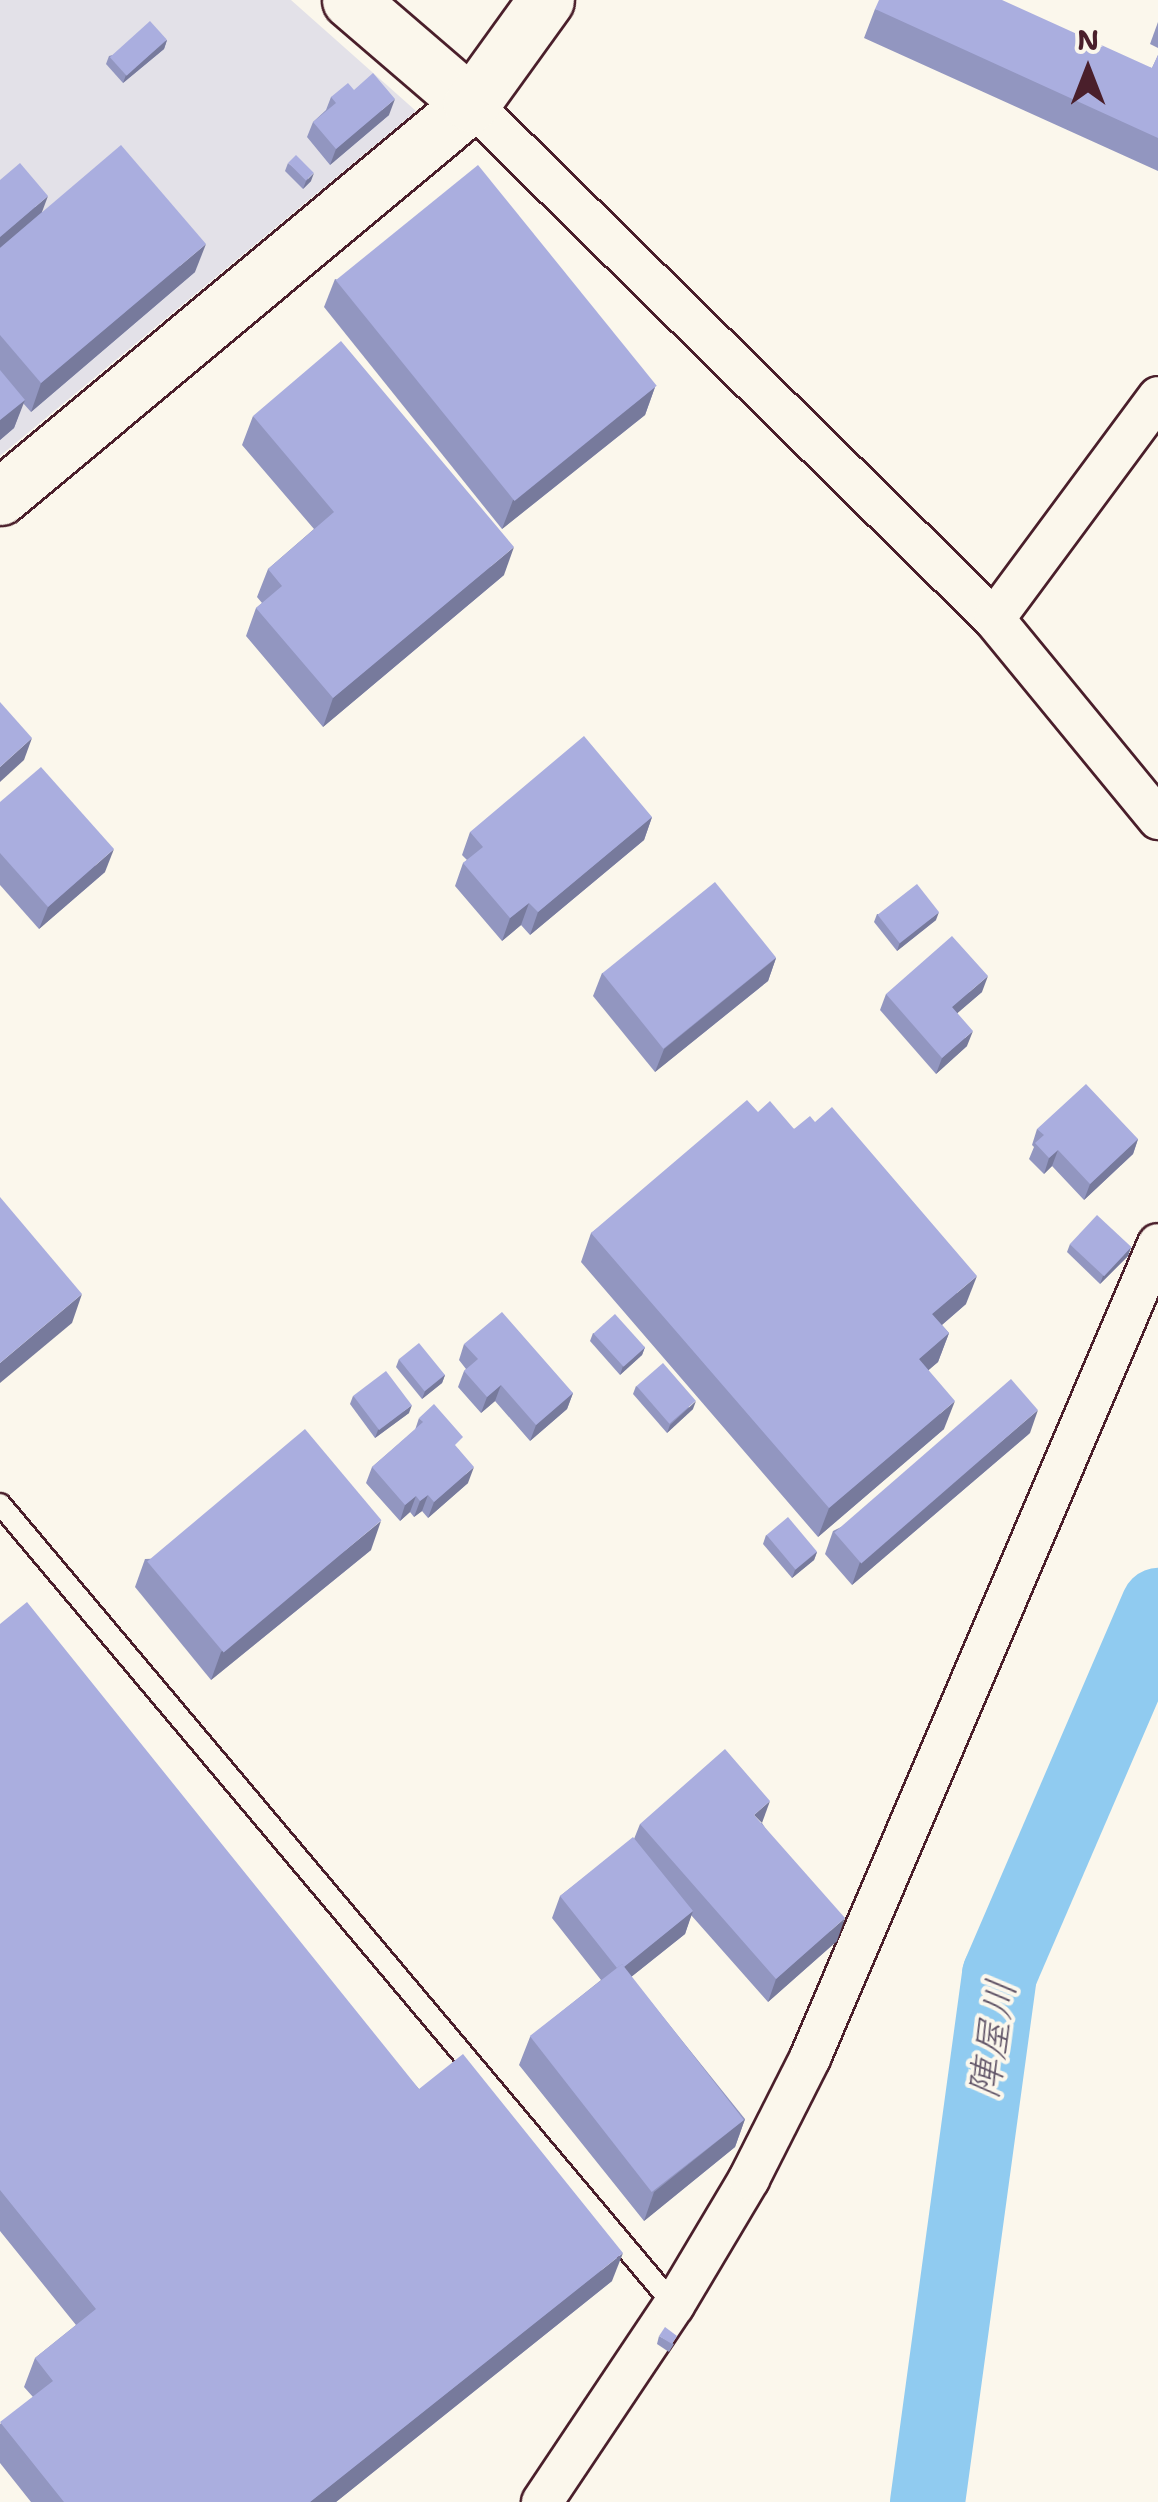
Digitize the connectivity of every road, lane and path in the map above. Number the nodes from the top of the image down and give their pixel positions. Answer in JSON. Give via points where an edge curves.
{"nodes":[{"id":1,"x":350,"y":0,"type":"edge"},
{"id":2,"x":546,"y":0,"type":"edge"},
{"id":3,"x":471,"y":104,"type":"junction"},
{"id":4,"x":1158,"y":397,"type":"edge"},
{"id":5,"x":0,"y":498,"type":"edge"},
{"id":6,"x":994,"y":619,"type":"junction"},
{"id":7,"x":1158,"y":819,"type":"edge"},
{"id":8,"x":1158,"y":1244,"type":"edge"},
{"id":9,"x":0,"y":1504,"type":"edge"},
{"id":10,"x":674,"y":2305,"type":"junction"},
{"id":11,"x":542,"y":2502,"type":"edge"}],
"edges":[{"from":1,"to":3,"type":"street"},
{"from":2,"to":3,"type":"street"},
{"from":3,"to":5,"type":"street"},
{"from":3,"to":6,"type":"street"},
{"from":4,"to":6,"type":"street"},
{"from":6,"to":7,"type":"street"},
{"from":8,"to":10,"type":"street","via":[[810,2058],[750,2180]]},
{"from":9,"to":10,"type":"lane"},
{"from":10,"to":11,"type":"street"}]}
